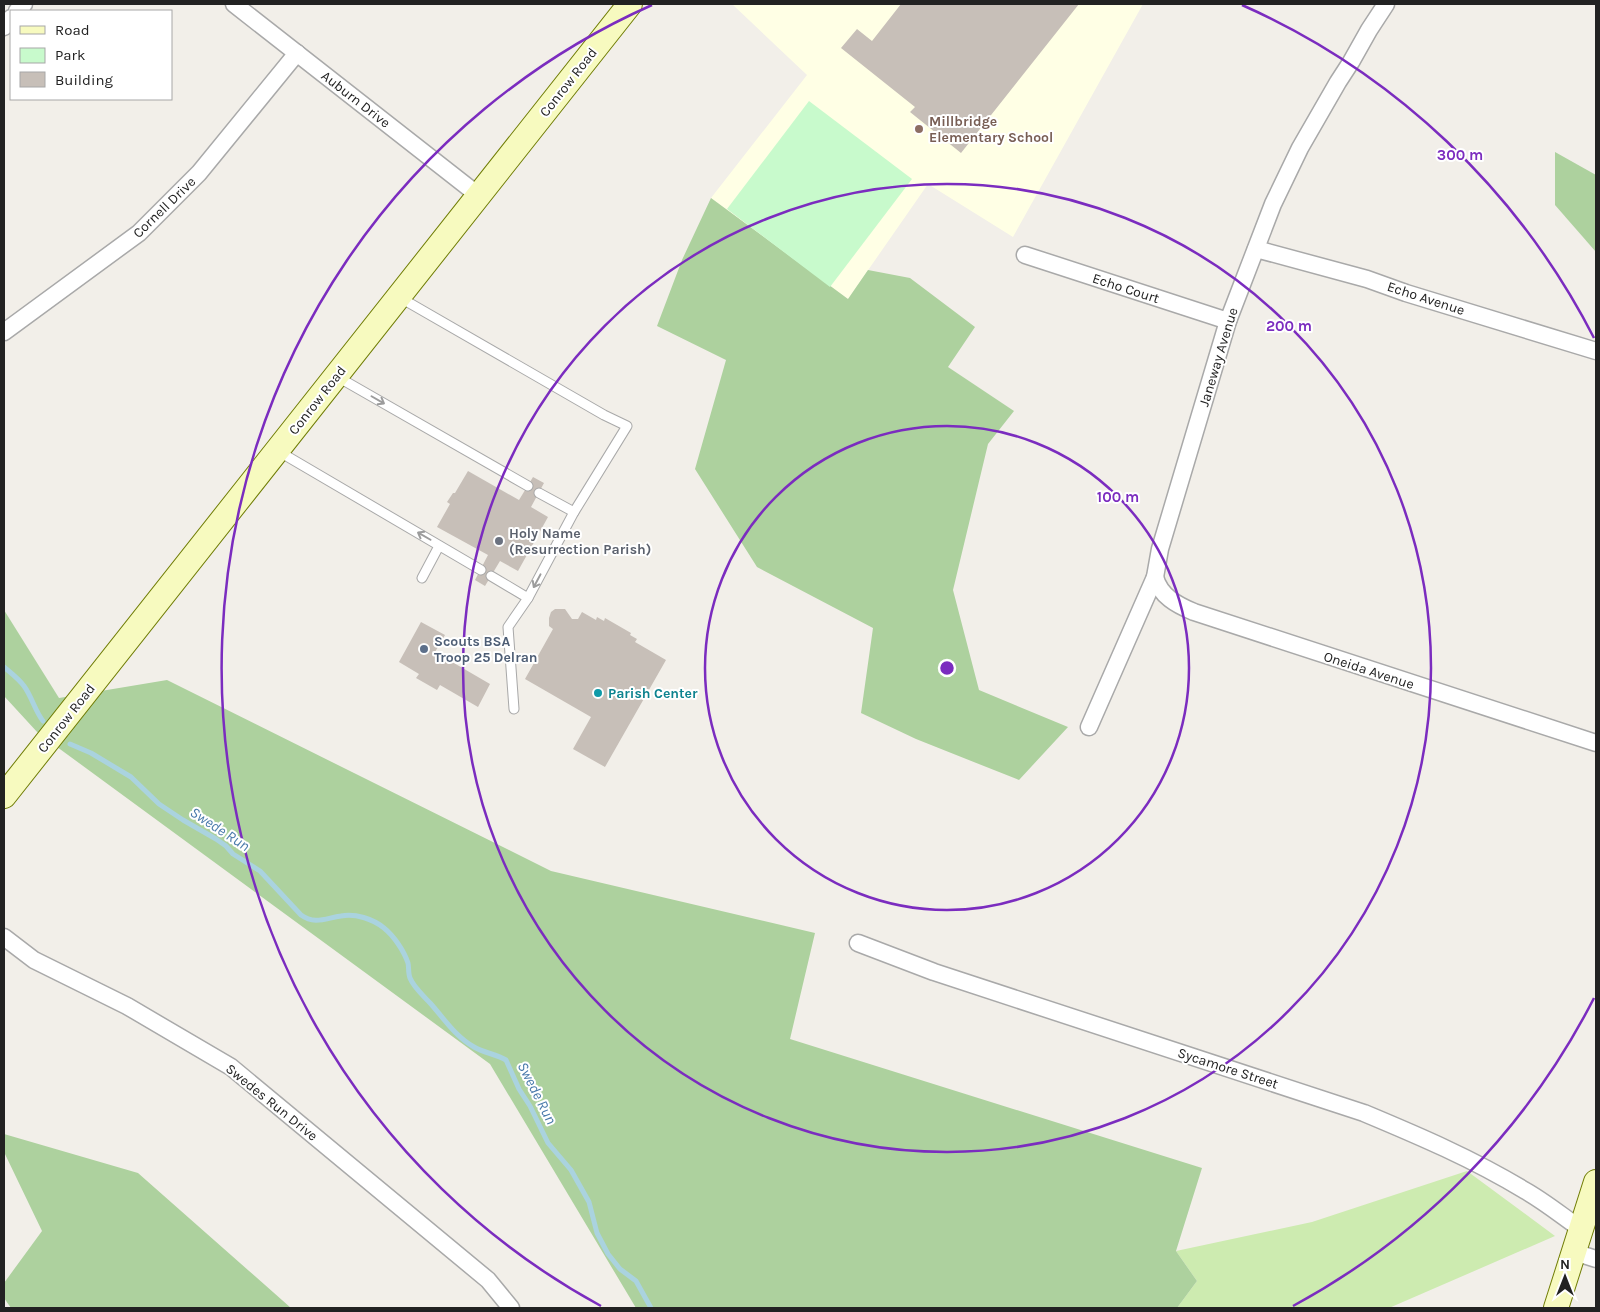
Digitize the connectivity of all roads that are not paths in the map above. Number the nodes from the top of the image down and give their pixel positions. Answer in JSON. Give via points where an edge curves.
{"nodes":[{"id":1,"x":234,"y":4,"type":"edge"},
{"id":2,"x":630,"y":4,"type":"edge"},
{"id":3,"x":1386,"y":4,"type":"edge"},
{"id":4,"x":297,"y":53,"type":"junction"},
{"id":5,"x":478,"y":195,"type":"junction"},
{"id":6,"x":1256,"y":249,"type":"junction"},
{"id":7,"x":1025,"y":255,"type":"dead end"},
{"id":8,"x":398,"y":296,"type":"junction"},
{"id":9,"x":1228,"y":321,"type":"junction"},
{"id":10,"x":4,"y":332,"type":"edge"},
{"id":11,"x":1596,"y":351,"type":"edge"},
{"id":12,"x":336,"y":376,"type":"junction"},
{"id":13,"x":277,"y":450,"type":"junction"},
{"id":14,"x":528,"y":486,"type":"dead end"},
{"id":15,"x":539,"y":493,"type":"dead end"},
{"id":16,"x":574,"y":512,"type":"junction"},
{"id":17,"x":439,"y":546,"type":"junction"},
{"id":18,"x":481,"y":570,"type":"dead end"},
{"id":19,"x":491,"y":576,"type":"dead end"},
{"id":20,"x":1156,"y":577,"type":"junction"},
{"id":21,"x":422,"y":578,"type":"dead end"},
{"id":22,"x":528,"y":598,"type":"junction"},
{"id":23,"x":514,"y":709,"type":"dead end"},
{"id":24,"x":1089,"y":727,"type":"dead end"},
{"id":25,"x":1596,"y":743,"type":"edge"},
{"id":26,"x":4,"y":796,"type":"edge"},
{"id":27,"x":4,"y":937,"type":"edge"},
{"id":28,"x":858,"y":943,"type":"dead end"},
{"id":29,"x":1596,"y":1182,"type":"edge"},
{"id":30,"x":1581,"y":1229,"type":"junction"},
{"id":31,"x":1585,"y":1256,"type":"edge"},
{"id":32,"x":511,"y":1308,"type":"edge"},
{"id":33,"x":1556,"y":1308,"type":"edge"}],
"edges":[{"from":1,"to":4,"type":"street","name":"Auburn Drive"},
{"from":2,"to":5,"type":"street","name":"Conrow Road"},
{"from":3,"to":6,"type":"street","name":"Janeway Avenue","via":[[1300,148]]},
{"from":4,"to":5,"type":"street","name":"Auburn Drive"},
{"from":4,"to":10,"type":"street","name":"Cornell Drive","via":[[199,173],[139,234]]},
{"from":5,"to":8,"type":"street","name":"Conrow Road"},
{"from":6,"to":9,"type":"street","name":"Janeway Avenue"},
{"from":6,"to":11,"type":"street","name":"Echo Avenue","via":[[1367,279]]},
{"from":7,"to":9,"type":"street","name":"Echo Court"},
{"from":8,"to":12,"type":"street","name":"Conrow Road"},
{"from":8,"to":16,"type":"lane","via":[[627,426]]},
{"from":9,"to":20,"type":"street","name":"Janeway Avenue","via":[[1160,549]]},
{"from":12,"to":13,"type":"street","name":"Conrow Road"},
{"from":12,"to":14,"type":"lane","one_way":true},
{"from":17,"to":13,"type":"lane","one_way":true},
{"from":13,"to":26,"type":"street","name":"Conrow Road"},
{"from":15,"to":16,"type":"lane"},
{"from":16,"to":22,"type":"lane","one_way":true},
{"from":17,"to":18,"type":"lane"},
{"from":17,"to":21,"type":"lane"},
{"from":19,"to":22,"type":"lane"},
{"from":20,"to":24,"type":"street","name":"Janeway Avenue"},
{"from":20,"to":25,"type":"street","name":"Oneida Avenue","via":[[1162,593],[1194,612]]},
{"from":22,"to":23,"type":"lane","via":[[508,627]]},
{"from":27,"to":32,"type":"street","name":"Swedes Run Drive","via":[[34,960],[127,1006],[231,1067],[488,1280]]},
{"from":28,"to":30,"type":"street","name":"Sycamore Street","via":[[934,972],[1364,1113],[1479,1164]]},
{"from":29,"to":30,"type":"street"},
{"from":30,"to":31,"type":"street"},
{"from":31,"to":33,"type":"street"}]}
